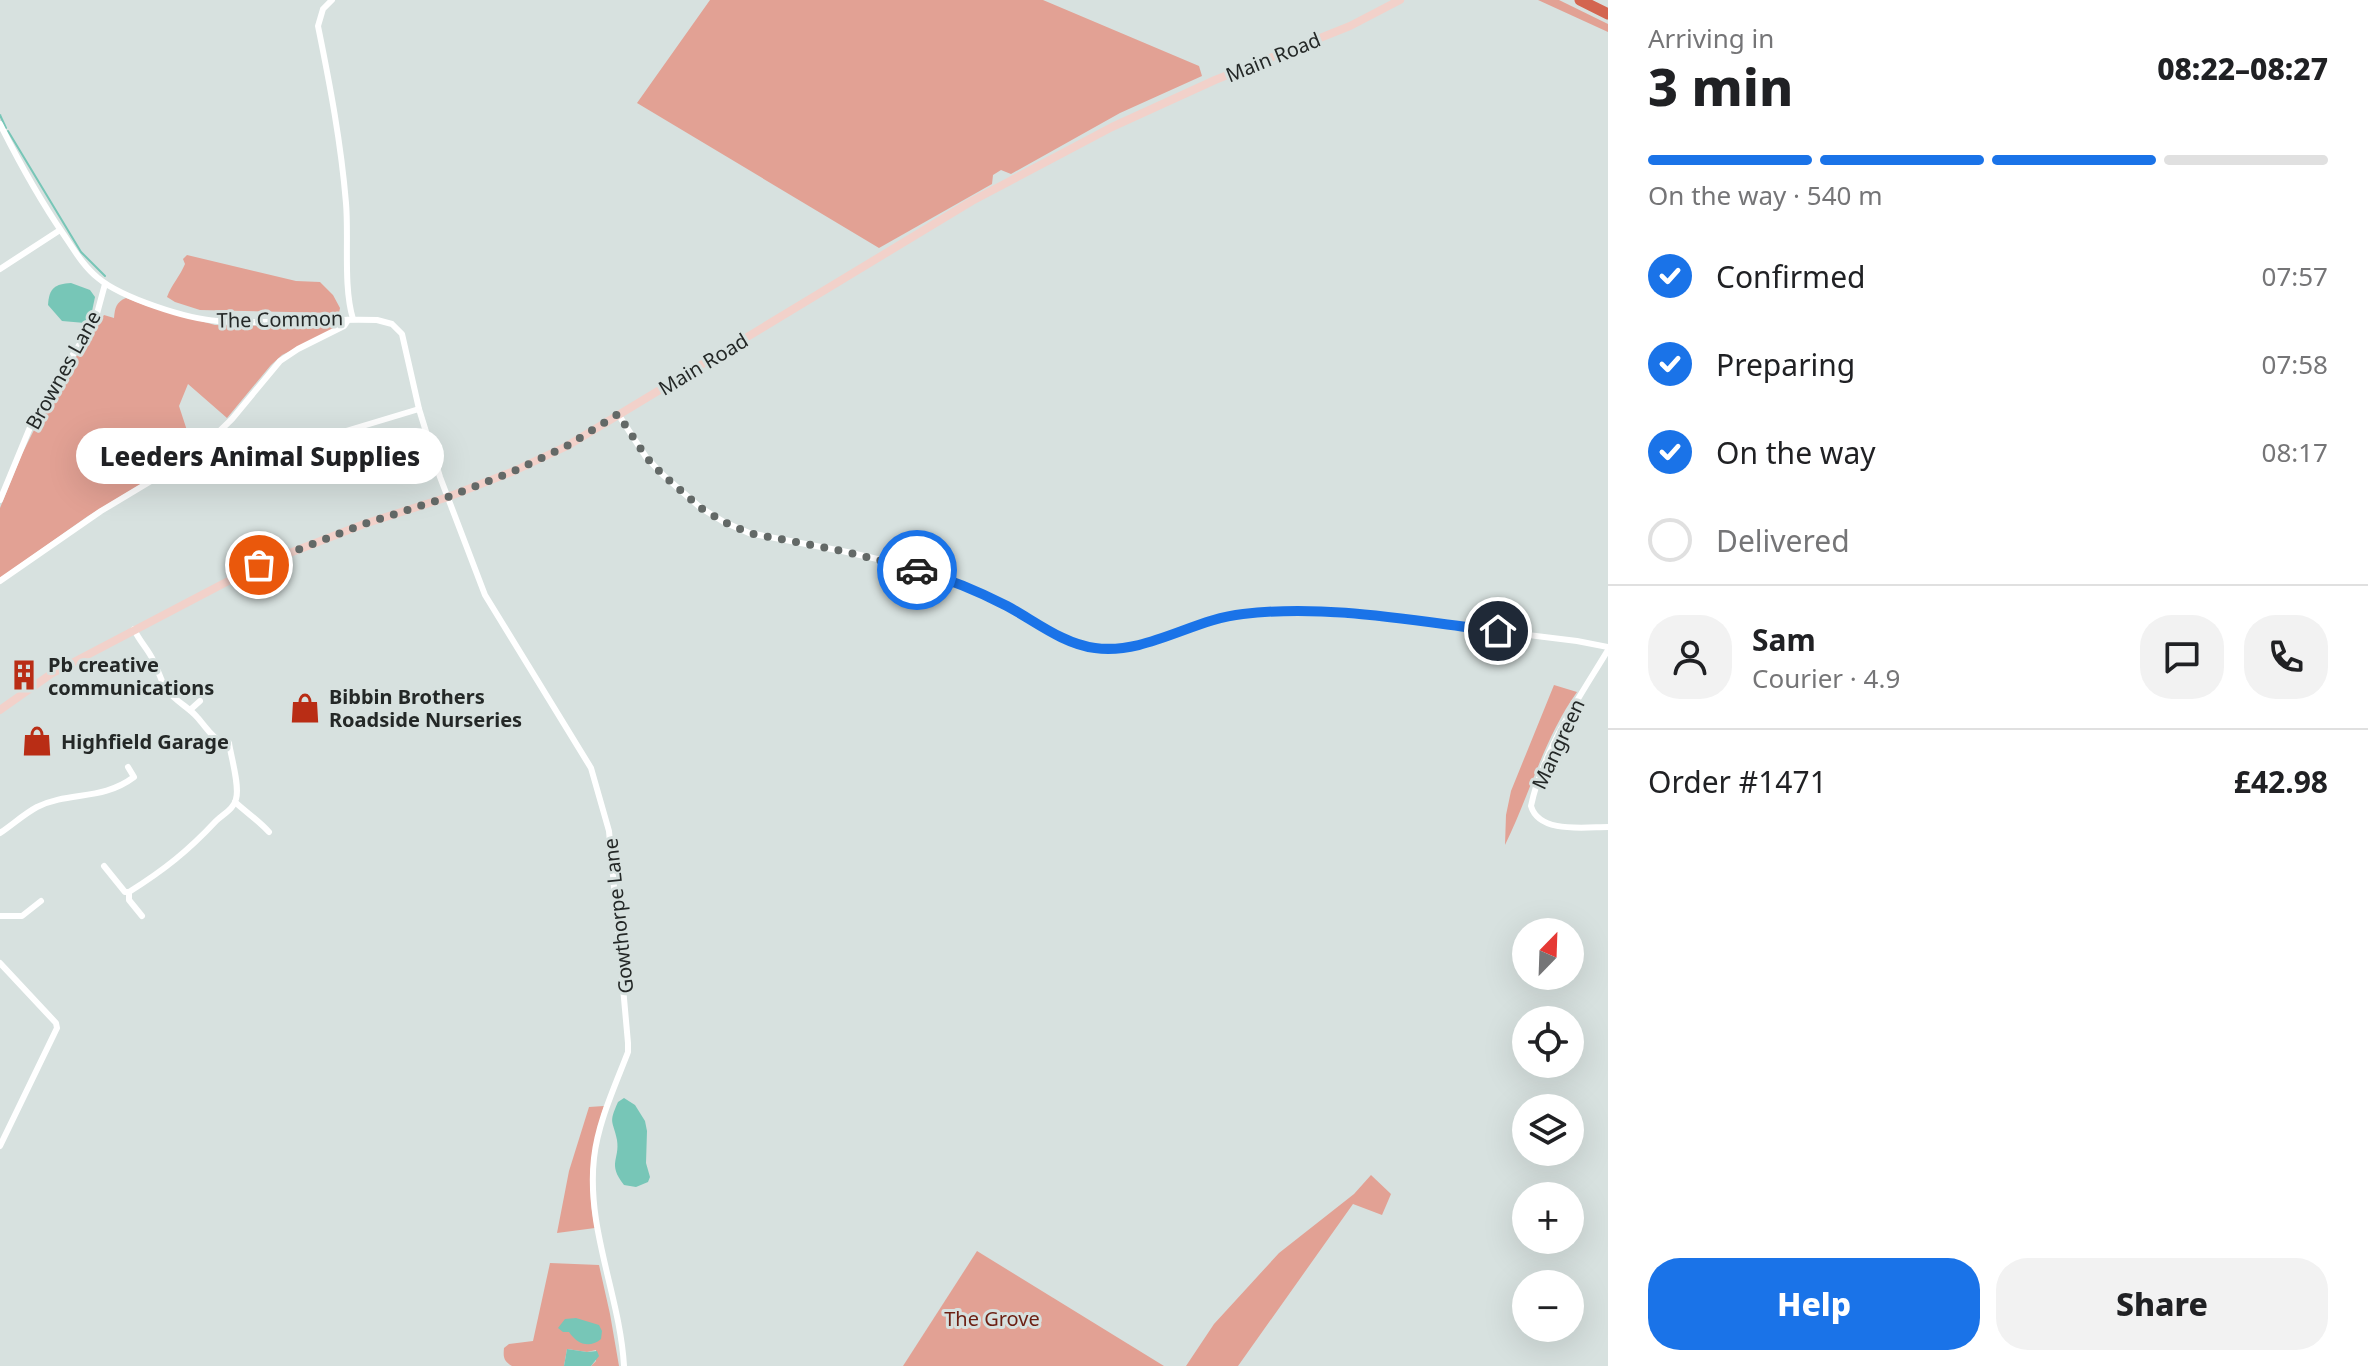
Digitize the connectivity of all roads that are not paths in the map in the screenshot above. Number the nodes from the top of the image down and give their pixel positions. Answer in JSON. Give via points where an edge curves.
{"nodes":[{"id":1,"x":332,"y":0,"type":"edge"},
{"id":2,"x":1400,"y":0,"type":"edge"},
{"id":3,"x":1580,"y":0,"type":"edge"},
{"id":4,"x":1608,"y":14,"type":"edge"},
{"id":5,"x":0,"y":124,"type":"edge"},
{"id":6,"x":60,"y":230,"type":"junction"},
{"id":7,"x":0,"y":269,"type":"edge"},
{"id":8,"x":105,"y":284,"type":"junction"},
{"id":9,"x":350,"y":320,"type":"junction"},
{"id":10,"x":419,"y":409,"type":"junction"},
{"id":11,"x":618,"y":414,"type":"junction"},
{"id":12,"x":329,"y":430,"type":"dead end"},
{"id":13,"x":448,"y":497,"type":"junction"},
{"id":14,"x":0,"y":500,"type":"edge"},
{"id":15,"x":0,"y":581,"type":"edge"},
{"id":16,"x":134,"y":629,"type":"junction"},
{"id":17,"x":1608,"y":648,"type":"edge"},
{"id":18,"x":200,"y":701,"type":"dead end"},
{"id":19,"x":0,"y":710,"type":"edge"},
{"id":20,"x":190,"y":710,"type":"junction"},
{"id":21,"x":128,"y":767,"type":"dead end"},
{"id":22,"x":134,"y":777,"type":"junction"},
{"id":23,"x":138,"y":786,"type":"dead end"},
{"id":24,"x":235,"y":802,"type":"junction"},
{"id":25,"x":1608,"y":827,"type":"edge"},
{"id":26,"x":269,"y":832,"type":"dead end"},
{"id":27,"x":0,"y":833,"type":"edge"},
{"id":28,"x":104,"y":866,"type":"dead end"},
{"id":29,"x":129,"y":892,"type":"junction"},
{"id":30,"x":41,"y":901,"type":"dead end"},
{"id":31,"x":0,"y":916,"type":"edge"},
{"id":32,"x":142,"y":916,"type":"dead end"},
{"id":33,"x":0,"y":963,"type":"edge"},
{"id":34,"x":0,"y":1146,"type":"edge"},
{"id":35,"x":624,"y":1366,"type":"edge"}],
"edges":[{"from":1,"to":9,"type":"street","name":"The Common","via":[[318,26],[341,151]]},
{"from":2,"to":11,"type":"main road","name":"Main Road","via":[[1112,127],[983,195]]},
{"from":3,"to":4,"type":"highway"},
{"from":5,"to":6,"type":"street","name":"The Common"},
{"from":6,"to":7,"type":"street"},
{"from":6,"to":8,"type":"street","name":"The Common"},
{"from":8,"to":9,"type":"street","name":"The Common","via":[[148,304],[213,321]]},
{"from":8,"to":14,"type":"street","name":"Brownes Lane","via":[[95,321],[31,425]]},
{"from":9,"to":10,"type":"street","name":"Gowthorpe Lane","via":[[386,321],[399,330]]},
{"from":9,"to":15,"type":"street","via":[[280,361],[196,454]]},
{"from":10,"to":12,"type":"street","via":[[338,437]]},
{"from":10,"to":13,"type":"street","name":"Gowthorpe Lane"},
{"from":11,"to":13,"type":"main road","name":"Main Road","via":[[567,446]]},
{"from":11,"to":17,"type":"street","via":[[663,475],[724,522],[749,533],[873,558],[955,582],[1093,648],[1137,645],[1238,614],[1291,611],[1391,618]]},
{"from":13,"to":16,"type":"main road","name":"Main Road","via":[[259,565]]},
{"from":13,"to":35,"type":"street","name":"Gowthorpe Lane","via":[[485,595],[591,768],[609,831],[628,1052],[597,1137],[592,1184]]},
{"from":16,"to":19,"type":"main road","name":"Main Road","via":[[51,674]]},
{"from":16,"to":20,"type":"street","via":[[159,680]]},
{"from":17,"to":25,"type":"street","name":"Mangreen","via":[[1568,715],[1531,806],[1535,816],[1552,824]]},
{"from":18,"to":20,"type":"street"},
{"from":20,"to":24,"type":"street","via":[[214,738],[229,743]]},
{"from":21,"to":22,"type":"street"},
{"from":22,"to":23,"type":"street"},
{"from":22,"to":27,"type":"street","via":[[114,790],[37,807]]},
{"from":24,"to":26,"type":"street"},
{"from":24,"to":29,"type":"street","via":[[179,858]]},
{"from":28,"to":29,"type":"street"},
{"from":29,"to":32,"type":"street"},
{"from":30,"to":31,"type":"street","via":[[22,916]]},
{"from":33,"to":34,"type":"street","via":[[57,1025]]}]}
